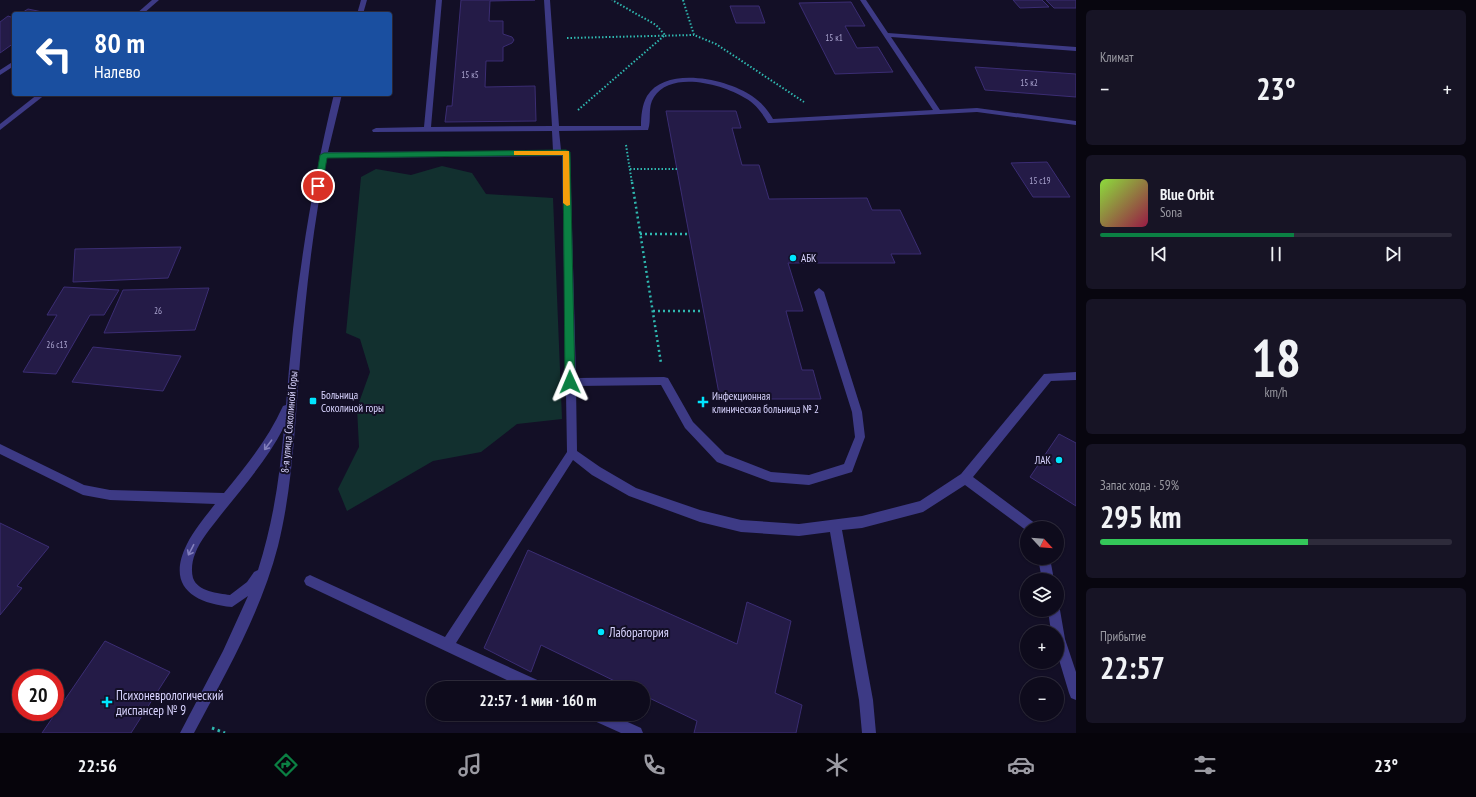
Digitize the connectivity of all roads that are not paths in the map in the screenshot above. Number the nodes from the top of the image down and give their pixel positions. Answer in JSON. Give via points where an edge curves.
{"nodes":[{"id":1,"x":156,"y":0,"type":"edge"},
{"id":2,"x":364,"y":0,"type":"edge"},
{"id":3,"x":439,"y":0,"type":"edge"},
{"id":4,"x":547,"y":0,"type":"edge"},
{"id":5,"x":863,"y":0,"type":"edge"},
{"id":6,"x":141,"y":12,"type":"edge"},
{"id":7,"x":361,"y":12,"type":"edge"},
{"id":8,"x":887,"y":35,"type":"junction"},
{"id":9,"x":1076,"y":49,"type":"edge"},
{"id":10,"x":12,"y":64,"type":"edge"},
{"id":11,"x":0,"y":73,"type":"edge"},
{"id":12,"x":40,"y":96,"type":"edge"},
{"id":13,"x":338,"y":96,"type":"edge"},
{"id":14,"x":938,"y":112,"type":"junction"},
{"id":15,"x":1076,"y":123,"type":"edge"},
{"id":16,"x":0,"y":128,"type":"edge"},
{"id":17,"x":376,"y":130,"type":"dead end"},
{"id":18,"x":427,"y":130,"type":"junction"},
{"id":19,"x":555,"y":130,"type":"junction"},
{"id":20,"x":557,"y":152,"type":"junction"},
{"id":21,"x":324,"y":155,"type":"junction"},
{"id":22,"x":819,"y":292,"type":"dead end"},
{"id":23,"x":1076,"y":376,"type":"edge"},
{"id":24,"x":570,"y":382,"type":"junction"},
{"id":25,"x":292,"y":398,"type":"junction"},
{"id":26,"x":0,"y":448,"type":"edge"},
{"id":27,"x":572,"y":453,"type":"junction"},
{"id":28,"x":965,"y":478,"type":"junction"},
{"id":29,"x":225,"y":499,"type":"junction"},
{"id":30,"x":1023,"y":521,"type":"edge"},
{"id":31,"x":835,"y":526,"type":"junction"},
{"id":32,"x":267,"y":563,"type":"junction"},
{"id":33,"x":310,"y":581,"type":"dead end"},
{"id":34,"x":1055,"y":617,"type":"edge"},
{"id":35,"x":447,"y":645,"type":"junction"},
{"id":36,"x":524,"y":681,"type":"edge"},
{"id":37,"x":1076,"y":693,"type":"edge"},
{"id":38,"x":610,"y":721,"type":"edge"},
{"id":39,"x":187,"y":733,"type":"edge"},
{"id":40,"x":636,"y":733,"type":"edge"},
{"id":41,"x":868,"y":733,"type":"edge"}],
"edges":[{"from":1,"to":6,"type":"street"},
{"from":2,"to":7,"type":"street"},
{"from":3,"to":18,"type":"street"},
{"from":4,"to":19,"type":"street"},
{"from":5,"to":8,"type":"street"},
{"from":8,"to":9,"type":"street"},
{"from":8,"to":14,"type":"street"},
{"from":10,"to":11,"type":"street"},
{"from":12,"to":16,"type":"street"},
{"from":13,"to":21,"type":"street","name":"8-я улица Соколиной Горы"},
{"from":14,"to":15,"type":"street","via":[[977,110]]},
{"from":14,"to":19,"type":"street","via":[[771,121],[758,103],[736,90],[713,82],[689,79],[665,83],[652,94],[645,111],[645,128]]},
{"from":17,"to":18,"type":"street"},
{"from":18,"to":19,"type":"street"},
{"from":19,"to":20,"type":"street"},
{"from":20,"to":21,"type":"street"},
{"from":20,"to":24,"type":"street","via":[[566,152]]},
{"from":21,"to":25,"type":"street","name":"8-я улица Соколиной Горы","via":[[305,263]]},
{"from":22,"to":24,"type":"street","via":[[856,412],[860,437],[848,468],[809,480],[771,477],[721,458],[689,424],[664,382]]},
{"from":23,"to":28,"type":"street","via":[[1048,377]]},
{"from":24,"to":27,"type":"street"},
{"from":25,"to":29,"type":"street","one_way":true,"via":[[271,441]]},
{"from":25,"to":32,"type":"street","name":"8-я улица Соколиной Горы","via":[[278,519]]},
{"from":26,"to":29,"type":"street","via":[[83,490],[110,495]]},
{"from":27,"to":31,"type":"street","via":[[596,471],[633,492],[700,516],[741,526],[792,530]]},
{"from":27,"to":35,"type":"street"},
{"from":28,"to":30,"type":"street"},
{"from":28,"to":31,"type":"street","via":[[923,506],[862,522]]},
{"from":29,"to":32,"type":"street","one_way":true,"via":[[199,535],[187,559],[186,579],[195,592],[212,600],[232,601],[251,586]]},
{"from":31,"to":41,"type":"street","via":[[866,700]]},
{"from":32,"to":39,"type":"street","name":"8-я улица Соколиной Горы","via":[[248,612]]},
{"from":33,"to":35,"type":"street"},
{"from":34,"to":37,"type":"street","via":[[1059,639]]},
{"from":35,"to":36,"type":"street"},
{"from":38,"to":40,"type":"street"}]}
